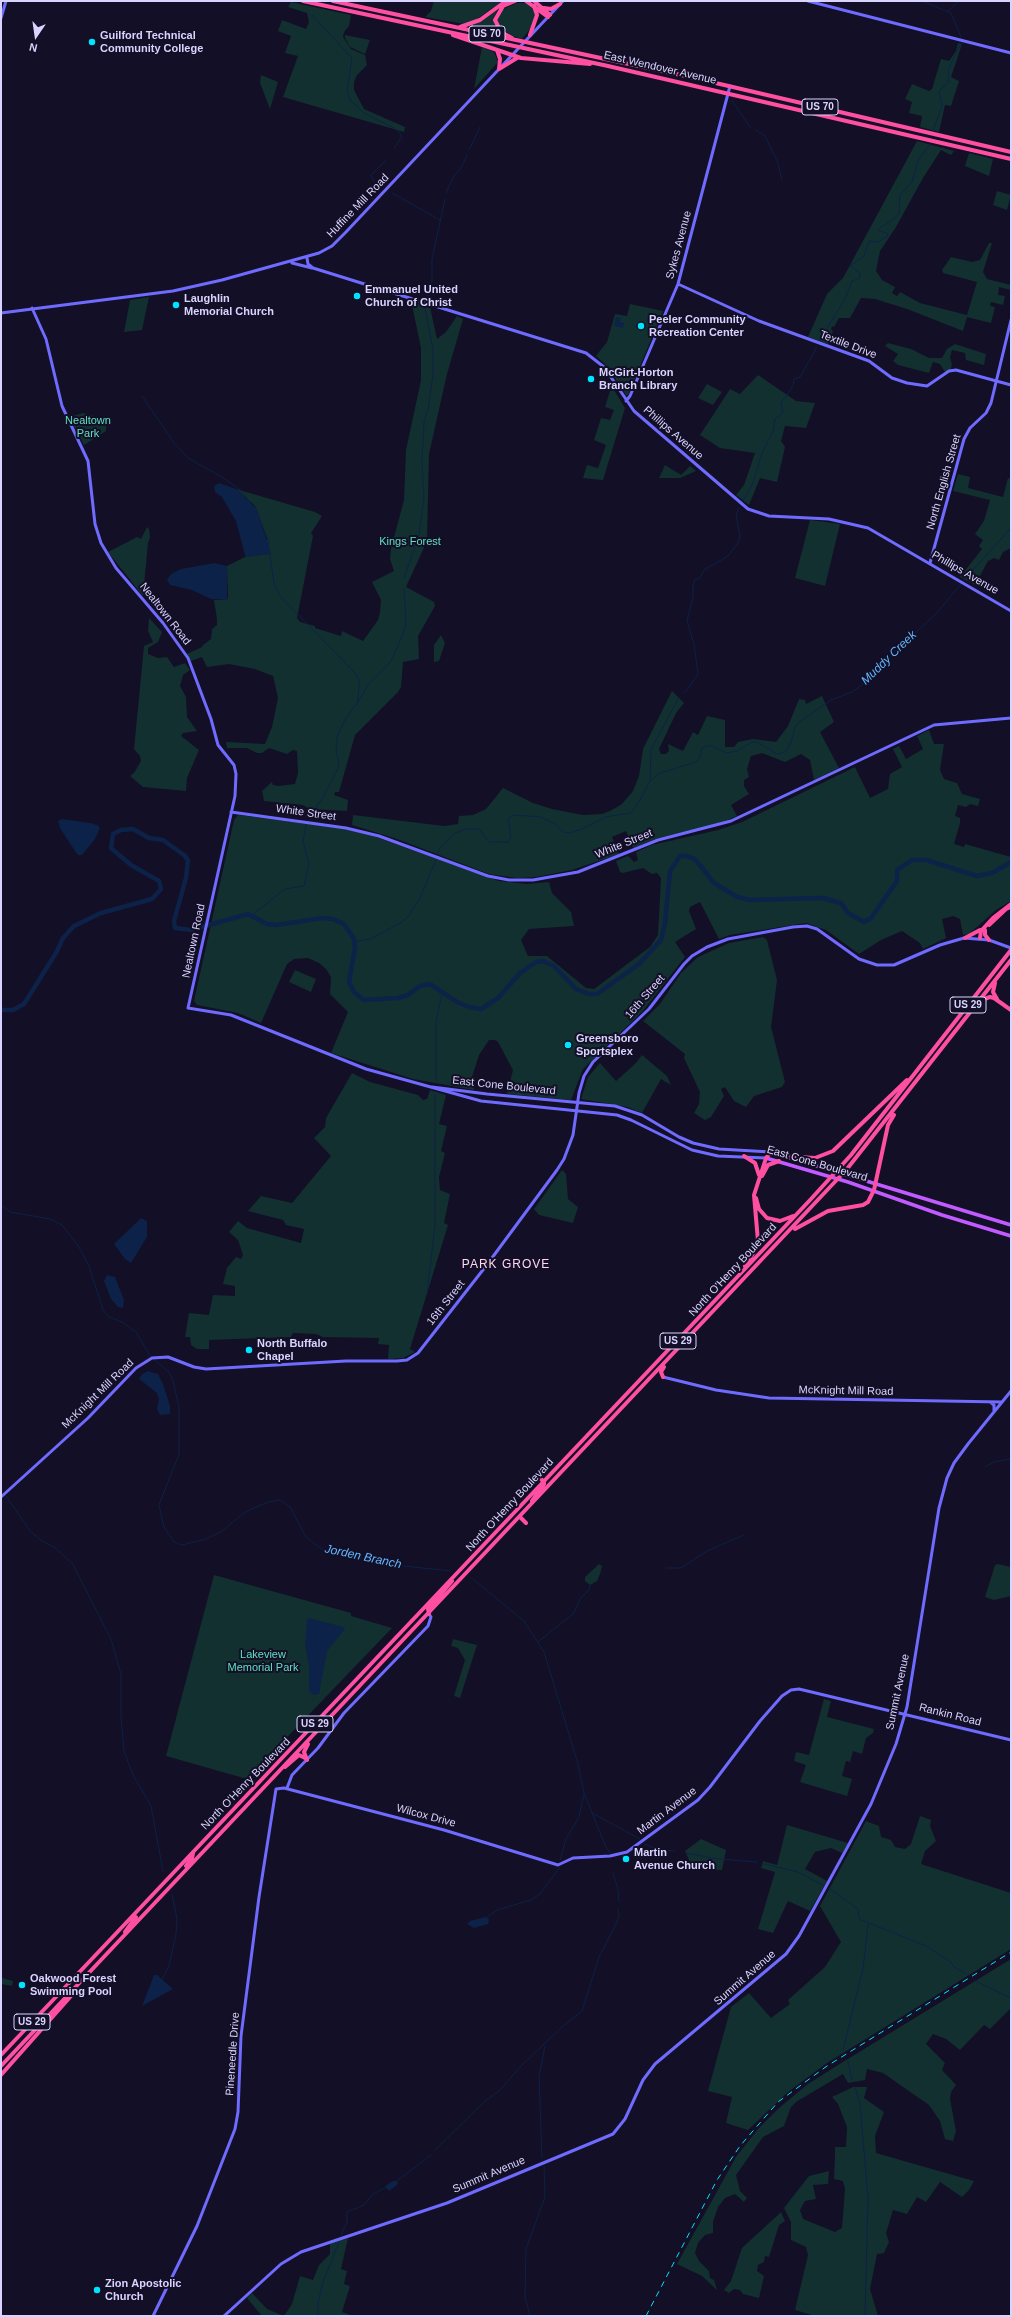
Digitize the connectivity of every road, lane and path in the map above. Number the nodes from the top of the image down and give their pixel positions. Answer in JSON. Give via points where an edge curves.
{"nodes":[{"id":1,"x":6,"y":1,"type":"edge"},
{"id":2,"x":303,"y":1,"type":"edge"},
{"id":3,"x":333,"y":1,"type":"edge"},
{"id":4,"x":506,"y":1,"type":"edge"},
{"id":5,"x":515,"y":1,"type":"edge"},
{"id":6,"x":526,"y":1,"type":"edge"},
{"id":7,"x":808,"y":1,"type":"edge"},
{"id":8,"x":534,"y":3,"type":"edge"},
{"id":9,"x":562,"y":3,"type":"edge"},
{"id":10,"x":543,"y":8,"type":"junction"},
{"id":11,"x":549,"y":16,"type":"junction"},
{"id":12,"x":1,"y":18,"type":"edge"},
{"id":13,"x":434,"y":28,"type":"junction"},
{"id":14,"x":456,"y":28,"type":"junction"},
{"id":15,"x":530,"y":35,"type":"junction"},
{"id":16,"x":518,"y":41,"type":"junction"},
{"id":17,"x":496,"y":50,"type":"junction"},
{"id":18,"x":1011,"y":53,"type":"edge"},
{"id":19,"x":511,"y":55,"type":"junction"},
{"id":20,"x":520,"y":57,"type":"junction"},
{"id":21,"x":608,"y":66,"type":"junction"},
{"id":22,"x":499,"y":69,"type":"junction"},
{"id":23,"x":730,"y":86,"type":"junction"},
{"id":24,"x":728,"y":93,"type":"junction"},
{"id":25,"x":1011,"y":152,"type":"edge"},
{"id":26,"x":1011,"y":159,"type":"edge"},
{"id":27,"x":307,"y":258,"type":"junction"},
{"id":28,"x":291,"y":262,"type":"junction"},
{"id":29,"x":313,"y":268,"type":"junction"},
{"id":30,"x":678,"y":284,"type":"junction"},
{"id":31,"x":32,"y":308,"type":"junction"},
{"id":32,"x":1,"y":313,"type":"edge"},
{"id":33,"x":1011,"y":320,"type":"edge"},
{"id":34,"x":996,"y":381,"type":"junction"},
{"id":35,"x":1011,"y":385,"type":"edge"},
{"id":36,"x":626,"y":401,"type":"junction"},
{"id":37,"x":930,"y":563,"type":"junction"},
{"id":38,"x":1011,"y":611,"type":"edge"},
{"id":39,"x":1011,"y":718,"type":"edge"},
{"id":40,"x":231,"y":812,"type":"junction"},
{"id":41,"x":1011,"y":904,"type":"edge"},
{"id":42,"x":1011,"y":908,"type":"edge"},
{"id":43,"x":985,"y":928,"type":"junction"},
{"id":44,"x":965,"y":938,"type":"junction"},
{"id":45,"x":980,"y":938,"type":"junction"},
{"id":46,"x":989,"y":940,"type":"junction"},
{"id":47,"x":1011,"y":949,"type":"edge"},
{"id":48,"x":1011,"y":960,"type":"edge"},
{"id":49,"x":996,"y":980,"type":"junction"},
{"id":50,"x":979,"y":1001,"type":"junction"},
{"id":51,"x":1005,"y":1006,"type":"junction"},
{"id":52,"x":188,"y":1008,"type":"joint"},
{"id":53,"x":1011,"y":1010,"type":"edge"},
{"id":54,"x":925,"y":1061,"type":"junction"},
{"id":55,"x":430,"y":1087,"type":"junction"},
{"id":56,"x":903,"y":1100,"type":"junction"},
{"id":57,"x":577,"y":1102,"type":"junction"},
{"id":58,"x":576,"y":1110,"type":"junction"},
{"id":59,"x":771,"y":1152,"type":"junction"},
{"id":60,"x":744,"y":1156,"type":"junction"},
{"id":61,"x":784,"y":1156,"type":"junction"},
{"id":62,"x":766,"y":1158,"type":"junction"},
{"id":63,"x":779,"y":1161,"type":"junction"},
{"id":64,"x":759,"y":1177,"type":"junction"},
{"id":65,"x":876,"y":1184,"type":"junction"},
{"id":66,"x":874,"y":1190,"type":"junction"},
{"id":67,"x":811,"y":1199,"type":"junction"},
{"id":68,"x":1011,"y":1225,"type":"edge"},
{"id":69,"x":1011,"y":1236,"type":"edge"},
{"id":70,"x":784,"y":1238,"type":"junction"},
{"id":71,"x":739,"y":1274,"type":"junction"},
{"id":72,"x":418,"y":1353,"type":"joint"},
{"id":73,"x":666,"y":1363,"type":"junction"},
{"id":74,"x":653,"y":1376,"type":"junction"},
{"id":75,"x":663,"y":1377,"type":"junction"},
{"id":76,"x":1011,"y":1391,"type":"edge"},
{"id":77,"x":989,"y":1401,"type":"junction"},
{"id":78,"x":1002,"y":1402,"type":"junction"},
{"id":79,"x":994,"y":1412,"type":"junction"},
{"id":80,"x":538,"y":1476,"type":"dead end"},
{"id":81,"x":544,"y":1482,"type":"junction"},
{"id":82,"x":1,"y":1497,"type":"edge"},
{"id":83,"x":520,"y":1517,"type":"junction"},
{"id":84,"x":526,"y":1523,"type":"dead end"},
{"id":85,"x":452,"y":1579,"type":"junction"},
{"id":86,"x":429,"y":1614,"type":"junction"},
{"id":87,"x":791,"y":1690,"type":"joint"},
{"id":88,"x":905,"y":1714,"type":"junction"},
{"id":89,"x":328,"y":1720,"type":"junction"},
{"id":90,"x":1011,"y":1740,"type":"edge"},
{"id":91,"x":307,"y":1760,"type":"junction"},
{"id":92,"x":271,"y":1779,"type":"junction"},
{"id":93,"x":287,"y":1788,"type":"junction"},
{"id":94,"x":193,"y":1853,"type":"junction"},
{"id":95,"x":558,"y":1865,"type":"joint"},
{"id":96,"x":172,"y":1883,"type":"junction"},
{"id":97,"x":151,"y":1897,"type":"junction"},
{"id":98,"x":126,"y":1933,"type":"junction"},
{"id":99,"x":91,"y":1970,"type":"junction"},
{"id":100,"x":1,"y":2054,"type":"edge"},
{"id":101,"x":1,"y":2066,"type":"edge"},
{"id":102,"x":1,"y":2075,"type":"edge"},
{"id":103,"x":153,"y":2316,"type":"edge"},
{"id":104,"x":224,"y":2316,"type":"edge"}],
"edges":[{"from":1,"to":12,"type":"street"},
{"from":2,"to":13,"type":"highway","name":"East Wendover Avenue","number":"US 70"},
{"from":3,"to":14,"type":"highway","name":"East Wendover Avenue","number":"US 70"},
{"from":4,"to":14,"type":"highway","via":[[480,20]]},
{"from":5,"to":16,"type":"highway","via":[[503,6],[495,20],[501,32]]},
{"from":6,"to":8,"type":"highway"},
{"from":7,"to":18,"type":"street"},
{"from":8,"to":10,"type":"highway"},
{"from":8,"to":11,"type":"highway"},
{"from":8,"to":15,"type":"highway","via":[[537,16]]},
{"from":9,"to":10,"type":"highway","via":[[551,9]]},
{"from":9,"to":11,"type":"street","name":"Huffine Mill Road"},
{"from":10,"to":11,"type":"highway"},
{"from":11,"to":15,"type":"street","name":"Huffine Mill Road"},
{"from":13,"to":17,"type":"highway"},
{"from":13,"to":21,"type":"highway","name":"East Wendover Avenue","number":"US 70"},
{"from":14,"to":16,"type":"highway","name":"East Wendover Avenue","number":"US 70"},
{"from":15,"to":19,"type":"street","name":"Huffine Mill Road"},
{"from":16,"to":23,"type":"highway","name":"East Wendover Avenue","number":"US 70"},
{"from":17,"to":19,"type":"highway"},
{"from":17,"to":22,"type":"highway","via":[[500,59]]},
{"from":19,"to":20,"type":"highway"},
{"from":19,"to":22,"type":"street","name":"Huffine Mill Road"},
{"from":20,"to":21,"type":"highway"},
{"from":20,"to":22,"type":"highway"},
{"from":21,"to":24,"type":"highway","name":"East Wendover Avenue","number":"US 70"},
{"from":22,"to":27,"type":"street","name":"Huffine Mill Road","via":[[332,246]]},
{"from":23,"to":24,"type":"street","name":"Sykes Avenue"},
{"from":23,"to":25,"type":"highway","name":"East Wendover Avenue","number":"US 70"},
{"from":24,"to":26,"type":"highway","name":"East Wendover Avenue","number":"US 70"},
{"from":24,"to":30,"type":"street","name":"Sykes Avenue"},
{"from":27,"to":28,"type":"street","name":"Huffine Mill Road"},
{"from":27,"to":29,"type":"street","via":[[308,264]]},
{"from":28,"to":29,"type":"street","name":"Phillips Avenue"},
{"from":28,"to":31,"type":"street","name":"Huffine Mill Road","via":[[173,290]]},
{"from":29,"to":36,"type":"street","name":"Phillips Avenue","via":[[581,351],[604,367]]},
{"from":30,"to":34,"type":"street","name":"Textile Drive","via":[[759,321],[868,361],[892,378],[907,383],[927,386],[953,370]]},
{"from":30,"to":36,"type":"street","name":"Sykes Avenue"},
{"from":31,"to":32,"type":"street","name":"Huffine Mill Road"},
{"from":31,"to":40,"type":"street","name":"Nealtown Road","via":[[46,339],[62,406],[88,461],[98,538],[114,564],[163,623],[188,658],[218,745],[235,770],[237,785]]},
{"from":33,"to":34,"type":"street","name":"North English Street"},
{"from":34,"to":35,"type":"street","name":"Textile Drive"},
{"from":34,"to":37,"type":"street","name":"North English Street","via":[[988,410],[970,428],[964,439]]},
{"from":36,"to":37,"type":"street","name":"Phillips Avenue","via":[[639,416],[748,509],[769,516],[821,518],[859,525]]},
{"from":37,"to":38,"type":"street","name":"Phillips Avenue"},
{"from":39,"to":40,"type":"street","name":"White Street","via":[[934,725],[731,821],[658,840],[578,872],[533,880],[509,880],[488,876],[379,836],[346,828]]},
{"from":40,"to":52,"type":"street","name":"Nealtown Road"},
{"from":41,"to":43,"type":"highway","via":[[999,911]]},
{"from":42,"to":43,"type":"highway"},
{"from":43,"to":44,"type":"highway"},
{"from":43,"to":45,"type":"highway"},
{"from":43,"to":46,"type":"highway","via":[[985,935]]},
{"from":44,"to":45,"type":"street","name":"16th Street"},
{"from":44,"to":57,"type":"street","name":"16th Street","via":[[954,939],[908,960],[887,966],[859,959],[817,929],[807,926],[728,939],[707,947],[684,964],[649,1009],[593,1062],[584,1076]]},
{"from":45,"to":46,"type":"street","name":"16th Street"},
{"from":46,"to":47,"type":"street","name":"16th Street"},
{"from":47,"to":54,"type":"highway","name":"North O'Henry Boulevard","number":"US 29"},
{"from":48,"to":49,"type":"highway","name":"North O'Henry Boulevard","number":"US 29"},
{"from":49,"to":50,"type":"highway","name":"North O'Henry Boulevard","number":"US 29"},
{"from":49,"to":51,"type":"highway","via":[[993,992]]},
{"from":50,"to":51,"type":"highway","via":[[990,997]]},
{"from":50,"to":56,"type":"highway","name":"North O'Henry Boulevard","number":"US 29"},
{"from":51,"to":53,"type":"highway"},
{"from":52,"to":55,"type":"street","name":"East Cone Boulevard","via":[[231,1015],[348,1063]]},
{"from":54,"to":61,"type":"highway","via":[[833,1150],[815,1158]]},
{"from":54,"to":67,"type":"highway","name":"North O'Henry Boulevard","number":"US 29","via":[[851,1155]]},
{"from":55,"to":57,"type":"street","name":"East Cone Boulevard"},
{"from":55,"to":58,"type":"street","name":"East Cone Boulevard","via":[[485,1102]]},
{"from":56,"to":65,"type":"highway","via":[[888,1125]]},
{"from":56,"to":70,"type":"highway","name":"North O'Henry Boulevard","number":"US 29","via":[[847,1169]]},
{"from":57,"to":58,"type":"street","name":"16th Street"},
{"from":57,"to":59,"type":"street","name":"East Cone Boulevard","via":[[624,1108],[642,1115],[679,1137],[706,1147]]},
{"from":58,"to":60,"type":"street","name":"East Cone Boulevard","via":[[617,1115],[697,1152],[718,1156]]},
{"from":58,"to":72,"type":"street","name":"16th Street","via":[[572,1138],[558,1170]]},
{"from":59,"to":61,"type":"main road","name":"East Cone Boulevard"},
{"from":59,"to":62,"type":"highway"},
{"from":60,"to":62,"type":"street","name":"East Cone Boulevard"},
{"from":60,"to":64,"type":"highway","via":[[755,1163]]},
{"from":61,"to":65,"type":"main road","name":"East Cone Boulevard"},
{"from":62,"to":63,"type":"main road","name":"East Cone Boulevard"},
{"from":62,"to":64,"type":"highway"},
{"from":63,"to":66,"type":"main road","name":"East Cone Boulevard"},
{"from":63,"to":67,"type":"highway","via":[[768,1165],[762,1176],[756,1196],[762,1213],[774,1220],[787,1219]]},
{"from":64,"to":71,"type":"highway","via":[[754,1205],[758,1241],[754,1252]]},
{"from":65,"to":66,"type":"highway"},
{"from":65,"to":68,"type":"main road","name":"East Cone Boulevard"},
{"from":66,"to":69,"type":"main road","name":"East Cone Boulevard","via":[[942,1215]]},
{"from":66,"to":70,"type":"highway","via":[[868,1202],[863,1205],[828,1211],[800,1225]]},
{"from":67,"to":71,"type":"highway","name":"North O'Henry Boulevard","number":"US 29"},
{"from":70,"to":73,"type":"highway","name":"North O'Henry Boulevard","number":"US 29"},
{"from":71,"to":81,"type":"highway","name":"North O'Henry Boulevard","number":"US 29"},
{"from":72,"to":82,"type":"street","name":"McKnight Mill Road","via":[[407,1360],[397,1361],[346,1361],[206,1369],[194,1368],[170,1358],[152,1358],[136,1368],[88,1418]]},
{"from":73,"to":74,"type":"highway","name":"North O'Henry Boulevard","number":"US 29"},
{"from":73,"to":75,"type":"highway","via":[[661,1372]]},
{"from":74,"to":75,"type":"highway"},
{"from":74,"to":83,"type":"highway","name":"North O'Henry Boulevard","number":"US 29"},
{"from":75,"to":77,"type":"street","name":"McKnight Mill Road","via":[[690,1385],[797,1400]]},
{"from":76,"to":78,"type":"street","name":"Summit Avenue"},
{"from":77,"to":78,"type":"street","name":"McKnight Mill Road"},
{"from":77,"to":79,"type":"street","via":[[994,1405]]},
{"from":78,"to":79,"type":"street","name":"Summit Avenue"},
{"from":79,"to":88,"type":"street","name":"Summit Avenue","via":[[954,1463],[944,1485]]},
{"from":80,"to":81,"type":"highway"},
{"from":81,"to":83,"type":"highway"},
{"from":81,"to":85,"type":"highway","name":"North O'Henry Boulevard","number":"US 29"},
{"from":83,"to":84,"type":"highway"},
{"from":83,"to":86,"type":"highway","name":"North O'Henry Boulevard","number":"US 29"},
{"from":85,"to":86,"type":"highway","via":[[452,1583],[428,1609]]},
{"from":85,"to":94,"type":"highway","name":"North O'Henry Boulevard","number":"US 29"},
{"from":86,"to":89,"type":"highway","name":"North O'Henry Boulevard","number":"US 29"},
{"from":86,"to":91,"type":"street","name":"North O'Henry Boulevard","via":[[431,1617],[428,1626],[344,1713]]},
{"from":87,"to":88,"type":"street","name":"Rankin Road","via":[[799,1689]]},
{"from":87,"to":95,"type":"street","name":"Martin Avenue","via":[[782,1696],[760,1721],[698,1800],[627,1852],[610,1856],[573,1858]]},
{"from":88,"to":90,"type":"street","name":"Rankin Road"},
{"from":88,"to":104,"type":"street","name":"Summit Avenue","via":[[896,1744],[874,1797],[799,1936],[770,1970],[655,2064],[643,2080],[625,2119],[612,2134],[447,2203],[301,2252],[281,2264]]},
{"from":89,"to":91,"type":"highway","via":[[304,1750]]},
{"from":89,"to":92,"type":"highway","name":"North O'Henry Boulevard","number":"US 29"},
{"from":91,"to":92,"type":"highway","via":[[301,1755],[297,1756]]},
{"from":91,"to":93,"type":"street","name":"North O'Henry Boulevard","via":[[292,1775]]},
{"from":92,"to":96,"type":"highway","name":"North O'Henry Boulevard","number":"US 29"},
{"from":93,"to":95,"type":"street","name":"Wilcox Drive","via":[[468,1837]]},
{"from":93,"to":103,"type":"street","name":"Pineneedle Drive","via":[[276,1789],[272,1811],[241,2036],[235,2129],[194,2233]]},
{"from":94,"to":96,"type":"highway","via":[[192,1858]]},
{"from":94,"to":97,"type":"highway","name":"North O'Henry Boulevard","number":"US 29"},
{"from":96,"to":98,"type":"highway","name":"North O'Henry Boulevard","number":"US 29"},
{"from":97,"to":98,"type":"highway","via":[[126,1928]]},
{"from":97,"to":100,"type":"highway","name":"North O'Henry Boulevard","number":"US 29"},
{"from":98,"to":99,"type":"highway","name":"North O'Henry Boulevard","number":"US 29"},
{"from":99,"to":101,"type":"highway","name":"North O'Henry Boulevard","number":"US 29"},
{"from":99,"to":102,"type":"highway"}]}
